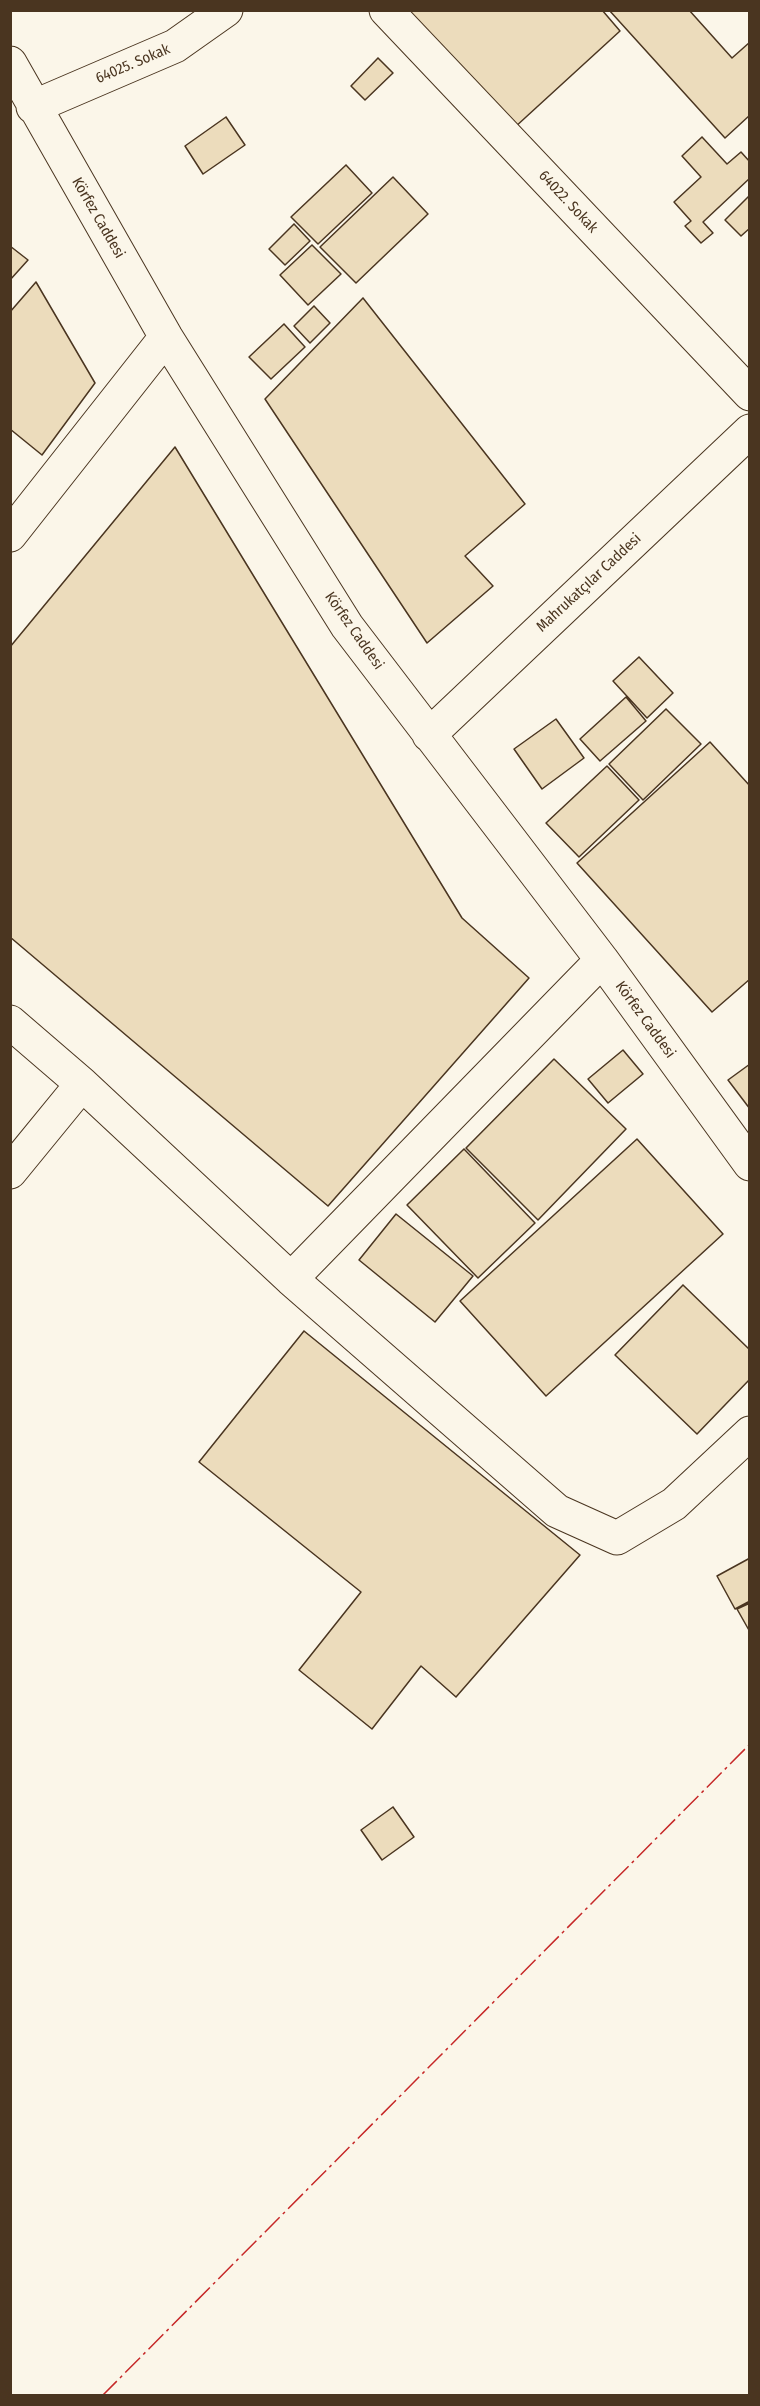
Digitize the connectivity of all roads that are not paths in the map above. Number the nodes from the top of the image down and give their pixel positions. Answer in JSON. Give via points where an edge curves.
{"nodes":[{"id":1,"x":226,"y":10,"type":"edge"},
{"id":2,"x":386,"y":10,"type":"edge"},
{"id":3,"x":10,"y":63,"type":"edge"},
{"id":4,"x":33,"y":106,"type":"junction"},
{"id":5,"x":166,"y":336,"type":"junction"},
{"id":6,"x":750,"y":394,"type":"edge"},
{"id":7,"x":750,"y":431,"type":"edge"},
{"id":8,"x":10,"y":535,"type":"edge"},
{"id":9,"x":429,"y":735,"type":"junction"},
{"id":10,"x":602,"y":960,"type":"junction"},
{"id":11,"x":10,"y":1022,"type":"edge"},
{"id":12,"x":82,"y":1084,"type":"junction"},
{"id":13,"x":750,"y":1164,"type":"edge"},
{"id":14,"x":10,"y":1172,"type":"edge"},
{"id":15,"x":291,"y":1279,"type":"junction"},
{"id":16,"x":750,"y":1433,"type":"edge"}],
"edges":[{"from":1,"to":4,"type":"street","name":"64025. Sokak","via":[[175,46]]},
{"from":2,"to":6,"type":"street","name":"64022. Sokak"},
{"from":3,"to":4,"type":"street","name":"Körfez Caddesi"},
{"from":4,"to":5,"type":"street","name":"Körfez Caddesi"},
{"from":5,"to":8,"type":"street"},
{"from":5,"to":9,"type":"street","name":"Körfez Caddesi","via":[[347,626]]},
{"from":7,"to":9,"type":"street","name":"Mahrukatçılar Caddesi"},
{"from":9,"to":10,"type":"street","name":"Körfez Caddesi"},
{"from":10,"to":13,"type":"street","name":"Körfez Caddesi"},
{"from":10,"to":15,"type":"street"},
{"from":11,"to":12,"type":"street"},
{"from":12,"to":14,"type":"street"},
{"from":12,"to":15,"type":"street"},
{"from":15,"to":16,"type":"street","via":[[557,1511],[617,1538],[674,1504]]}]}
